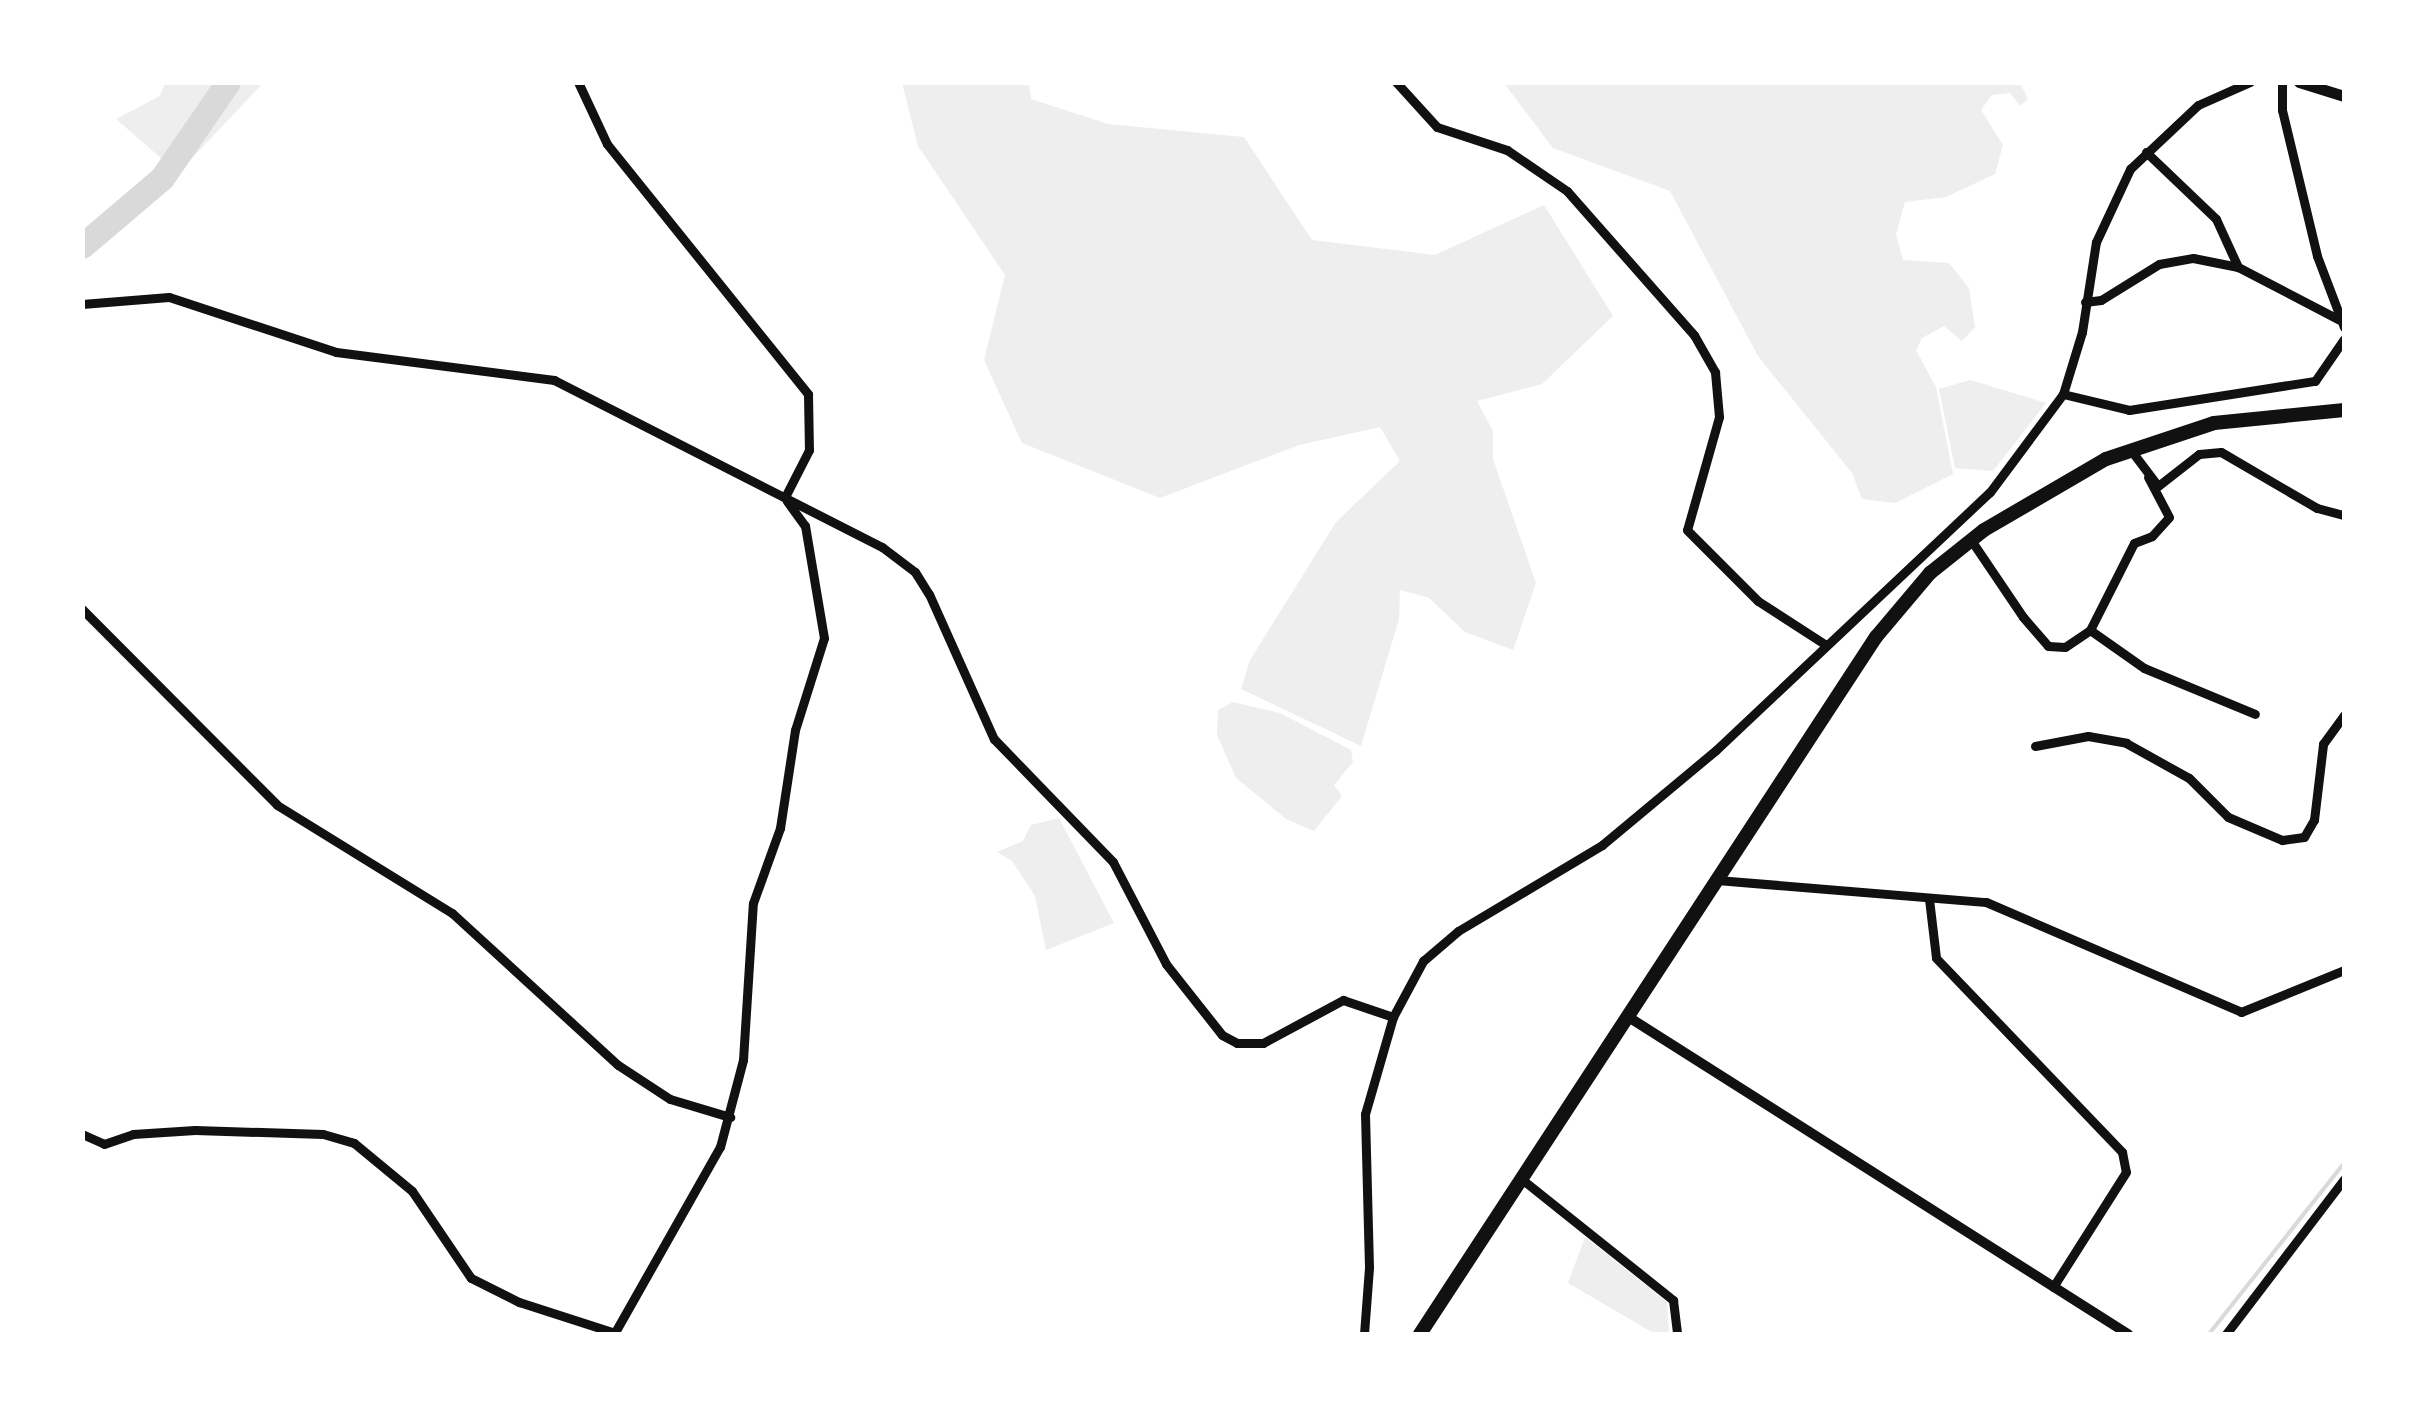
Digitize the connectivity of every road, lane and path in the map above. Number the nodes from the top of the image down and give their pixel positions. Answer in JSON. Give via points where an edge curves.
{"nodes":[{"id":1,"x":578,"y":82,"type":"edge"},
{"id":2,"x":1396,"y":82,"type":"edge"},
{"id":3,"x":2250,"y":82,"type":"edge"},
{"id":4,"x":2282,"y":82,"type":"edge"},
{"id":5,"x":2299,"y":82,"type":"edge"},
{"id":6,"x":2344,"y":96,"type":"edge"},
{"id":7,"x":2146,"y":152,"type":"junction"},
{"id":8,"x":2238,"y":266,"type":"junction"},
{"id":9,"x":2344,"y":292,"type":"edge"},
{"id":10,"x":2333,"y":300,"type":"junction"},
{"id":11,"x":2086,"y":302,"type":"junction"},
{"id":12,"x":82,"y":304,"type":"edge"},
{"id":13,"x":2341,"y":323,"type":"edge"},
{"id":14,"x":2344,"y":339,"type":"edge"},
{"id":15,"x":2063,"y":394,"type":"junction"},
{"id":16,"x":2344,"y":410,"type":"edge"},
{"id":17,"x":2130,"y":450,"type":"junction"},
{"id":18,"x":2148,"y":477,"type":"junction"},
{"id":19,"x":784,"y":497,"type":"junction"},
{"id":20,"x":2344,"y":515,"type":"edge"},
{"id":21,"x":1970,"y":540,"type":"junction"},
{"id":22,"x":1913,"y":560,"type":"junction"},
{"id":23,"x":1930,"y":574,"type":"junction"},
{"id":24,"x":82,"y":609,"type":"edge"},
{"id":25,"x":2090,"y":630,"type":"junction"},
{"id":26,"x":1826,"y":645,"type":"junction"},
{"id":27,"x":2255,"y":714,"type":"dead end"},
{"id":28,"x":2344,"y":715,"type":"edge"},
{"id":29,"x":2035,"y":746,"type":"dead end"},
{"id":30,"x":1717,"y":880,"type":"junction"},
{"id":31,"x":1929,"y":900,"type":"junction"},
{"id":32,"x":2344,"y":970,"type":"edge"},
{"id":33,"x":1392,"y":1017,"type":"junction"},
{"id":34,"x":1630,"y":1018,"type":"junction"},
{"id":35,"x":730,"y":1117,"type":"junction"},
{"id":36,"x":82,"y":1134,"type":"edge"},
{"id":37,"x":2344,"y":1179,"type":"edge"},
{"id":38,"x":1524,"y":1181,"type":"junction"},
{"id":39,"x":2053,"y":1287,"type":"junction"},
{"id":40,"x":614,"y":1334,"type":"edge"},
{"id":41,"x":1364,"y":1334,"type":"edge"},
{"id":42,"x":1420,"y":1334,"type":"edge"},
{"id":43,"x":1677,"y":1334,"type":"edge"},
{"id":44,"x":2128,"y":1334,"type":"edge"},
{"id":45,"x":2226,"y":1334,"type":"edge"}],
"edges":[{"from":1,"to":19,"type":"street","via":[[607,144],[808,394],[809,450]]},
{"from":2,"to":26,"type":"street","via":[[1437,126],[1507,150],[1567,191],[1694,335],[1716,372],[1718,417],[1687,530],[1758,601]]},
{"from":3,"to":7,"type":"street","via":[[2198,105]]},
{"from":4,"to":10,"type":"street","via":[[2282,110]]},
{"from":5,"to":6,"type":"main road"},
{"from":7,"to":8,"type":"street","via":[[2216,219]]},
{"from":7,"to":11,"type":"street","via":[[2112,199]]},
{"from":8,"to":11,"type":"street","via":[[2176,258]]},
{"from":8,"to":13,"type":"street"},
{"from":9,"to":10,"type":"street"},
{"from":10,"to":13,"type":"street"},
{"from":11,"to":15,"type":"street"},
{"from":12,"to":19,"type":"street","via":[[169,296],[336,352],[554,380]]},
{"from":14,"to":15,"type":"street","via":[[2315,381],[2129,410]]},
{"from":15,"to":22,"type":"street","via":[[1990,492]]},
{"from":16,"to":17,"type":"highway","via":[[2233,419]]},
{"from":17,"to":18,"type":"street"},
{"from":17,"to":21,"type":"highway","via":[[2082,470]]},
{"from":18,"to":20,"type":"street","via":[[2158,486],[2199,454],[2221,452],[2317,508]]},
{"from":18,"to":25,"type":"street","via":[[2169,517],[2152,536],[2134,543]]},
{"from":19,"to":33,"type":"street","via":[[882,547],[915,572],[994,740],[1113,862],[1166,964],[1222,1035],[1237,1043],[1263,1042],[1343,1000]]},
{"from":19,"to":35,"type":"street","via":[[805,526],[824,638],[795,730],[780,828],[753,903],[742,1060]]},
{"from":21,"to":23,"type":"highway"},
{"from":21,"to":25,"type":"street","via":[[2048,646],[2065,646]]},
{"from":22,"to":23,"type":"street"},
{"from":22,"to":26,"type":"street"},
{"from":23,"to":30,"type":"highway","via":[[1876,636]]},
{"from":24,"to":35,"type":"street","via":[[277,805],[452,913],[618,1065],[670,1099]]},
{"from":25,"to":27,"type":"street","via":[[2144,668]]},
{"from":26,"to":33,"type":"street","via":[[1716,750],[1602,845],[1431,952]]},
{"from":28,"to":29,"type":"street","via":[[2322,744],[2314,820],[2304,836],[2282,840],[2228,818],[2189,778],[2126,742],[2088,736]]},
{"from":30,"to":31,"type":"street"},
{"from":30,"to":34,"type":"highway"},
{"from":31,"to":32,"type":"street","via":[[2012,911],[2241,1012]]},
{"from":31,"to":39,"type":"street","via":[[1936,958],[2122,1152],[2126,1172]]},
{"from":33,"to":41,"type":"street","via":[[1362,1140],[1369,1267]]},
{"from":34,"to":38,"type":"highway"},
{"from":34,"to":39,"type":"street"},
{"from":35,"to":40,"type":"street"},
{"from":36,"to":40,"type":"street","via":[[104,1144],[133,1134],[194,1130],[322,1134],[354,1143],[412,1191],[471,1278]]},
{"from":37,"to":45,"type":"street"},
{"from":38,"to":42,"type":"highway"},
{"from":38,"to":43,"type":"street","via":[[1673,1300]]},
{"from":39,"to":44,"type":"street"}]}
